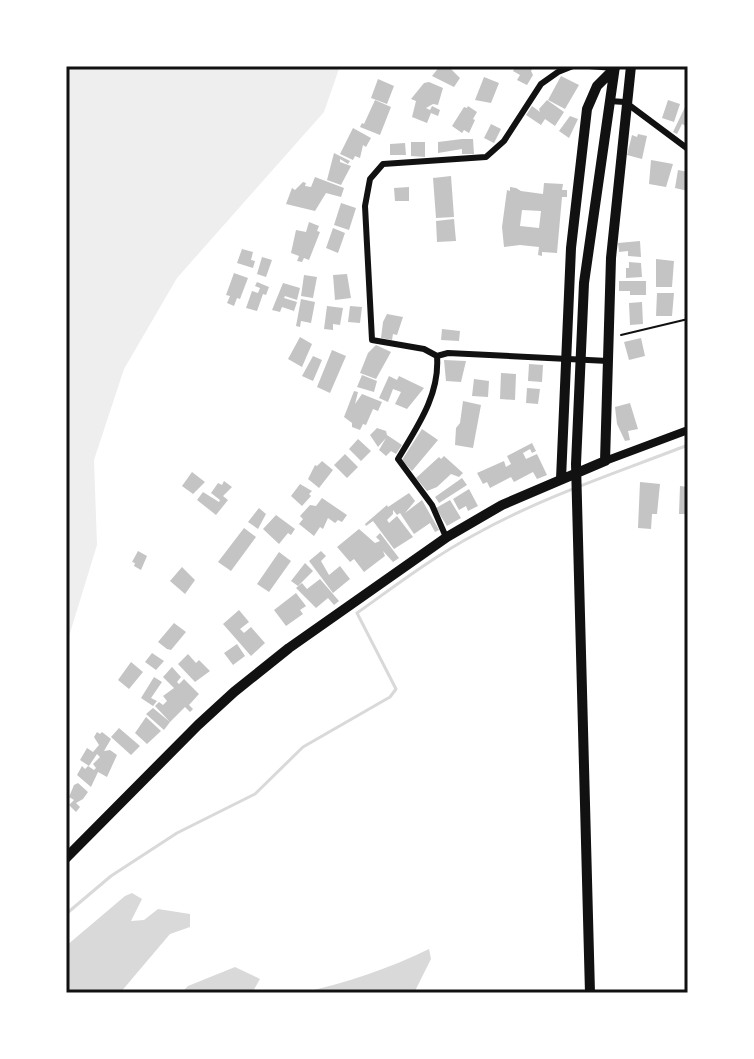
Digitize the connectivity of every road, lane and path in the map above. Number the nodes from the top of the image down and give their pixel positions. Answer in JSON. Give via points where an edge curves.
{"nodes":[{"id":1,"x":573,"y":66,"type":"edge"},
{"id":2,"x":589,"y":66,"type":"edge"},
{"id":3,"x":631,"y":66,"type":"edge"},
{"id":4,"x":615,"y":67,"type":"edge"},
{"id":5,"x":609,"y":101,"type":"junction"},
{"id":6,"x":625,"y":102,"type":"junction"},
{"id":7,"x":688,"y":149,"type":"edge"},
{"id":8,"x":688,"y":319,"type":"edge"},
{"id":9,"x":608,"y":338,"type":"junction"},
{"id":10,"x":437,"y":356,"type":"junction"},
{"id":11,"x":564,"y":360,"type":"junction"},
{"id":12,"x":608,"y":361,"type":"junction"},
{"id":13,"x":688,"y":430,"type":"edge"},
{"id":14,"x":605,"y":461,"type":"junction"},
{"id":15,"x":561,"y":479,"type":"junction"},
{"id":16,"x":447,"y":537,"type":"junction"},
{"id":17,"x":66,"y":858,"type":"edge"},
{"id":18,"x":590,"y":993,"type":"edge"}],
"edges":[{"from":1,"to":10,"type":"street","via":[[541,84],[504,141],[486,157],[383,164],[370,179],[365,206],[372,340]]},
{"from":2,"to":4,"type":"street"},
{"from":3,"to":6,"type":"main road"},
{"from":4,"to":5,"type":"main road"},
{"from":4,"to":11,"type":"main road","via":[[597,86],[587,109]]},
{"from":5,"to":6,"type":"street"},
{"from":5,"to":18,"type":"main road","via":[[584,283],[576,464]]},
{"from":6,"to":7,"type":"street"},
{"from":6,"to":9,"type":"main road"},
{"from":8,"to":9,"type":"path"},
{"from":9,"to":12,"type":"main road"},
{"from":10,"to":11,"type":"street"},
{"from":10,"to":16,"type":"street","via":[[438,372],[426,412],[398,459],[432,505]]},
{"from":11,"to":12,"type":"street"},
{"from":11,"to":15,"type":"main road"},
{"from":12,"to":14,"type":"main road"},
{"from":13,"to":14,"type":"street"},
{"from":14,"to":15,"type":"main road"},
{"from":15,"to":16,"type":"main road"},
{"from":16,"to":17,"type":"main road","via":[[234,692]]}]}
